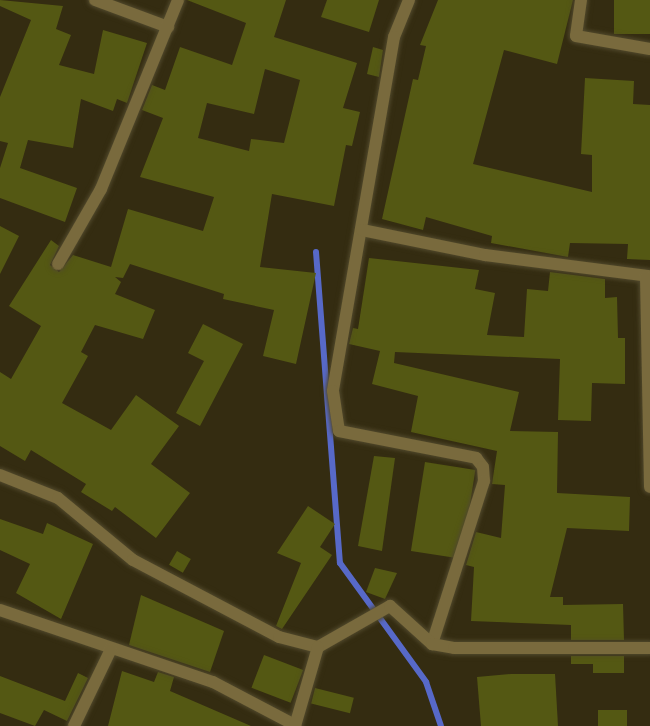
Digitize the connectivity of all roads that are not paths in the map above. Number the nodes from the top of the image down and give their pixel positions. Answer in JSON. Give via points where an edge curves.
{"nodes":[{"id":1,"x":95,"y":0,"type":"edge"},
{"id":2,"x":178,"y":0,"type":"edge"},
{"id":3,"x":409,"y":0,"type":"edge"},
{"id":4,"x":580,"y":0,"type":"edge"},
{"id":5,"x":168,"y":27,"type":"junction"},
{"id":6,"x":650,"y":49,"type":"edge"},
{"id":7,"x":362,"y":230,"type":"junction"},
{"id":8,"x":58,"y":264,"type":"dead end"},
{"id":9,"x":648,"y":276,"type":"edge"},
{"id":10,"x":0,"y":475,"type":"edge"},
{"id":11,"x":650,"y":487,"type":"edge"},
{"id":12,"x":0,"y":610,"type":"edge"},
{"id":13,"x":432,"y":644,"type":"junction"},
{"id":14,"x":318,"y":647,"type":"junction"},
{"id":15,"x":650,"y":648,"type":"edge"},
{"id":16,"x":111,"y":649,"type":"junction"},
{"id":17,"x":295,"y":725,"type":"edge"},
{"id":18,"x":74,"y":726,"type":"edge"}],
"edges":[{"from":1,"to":5,"type":"street"},
{"from":2,"to":5,"type":"street"},
{"from":3,"to":7,"type":"street","via":[[394,37]]},
{"from":4,"to":6,"type":"street","via":[[576,36]]},
{"from":5,"to":8,"type":"street","via":[[101,189]]},
{"from":7,"to":9,"type":"street","via":[[485,255]]},
{"from":7,"to":13,"type":"street","via":[[333,391],[337,428],[476,458],[483,467],[484,481]]},
{"from":9,"to":11,"type":"street"},
{"from":10,"to":14,"type":"street","via":[[58,498],[133,560],[185,589],[279,637]]},
{"from":12,"to":16,"type":"street"},
{"from":13,"to":14,"type":"street","via":[[390,606]]},
{"from":13,"to":15,"type":"street"},
{"from":14,"to":17,"type":"street"},
{"from":16,"to":17,"type":"street","via":[[213,682]]},
{"from":16,"to":18,"type":"street"}]}
